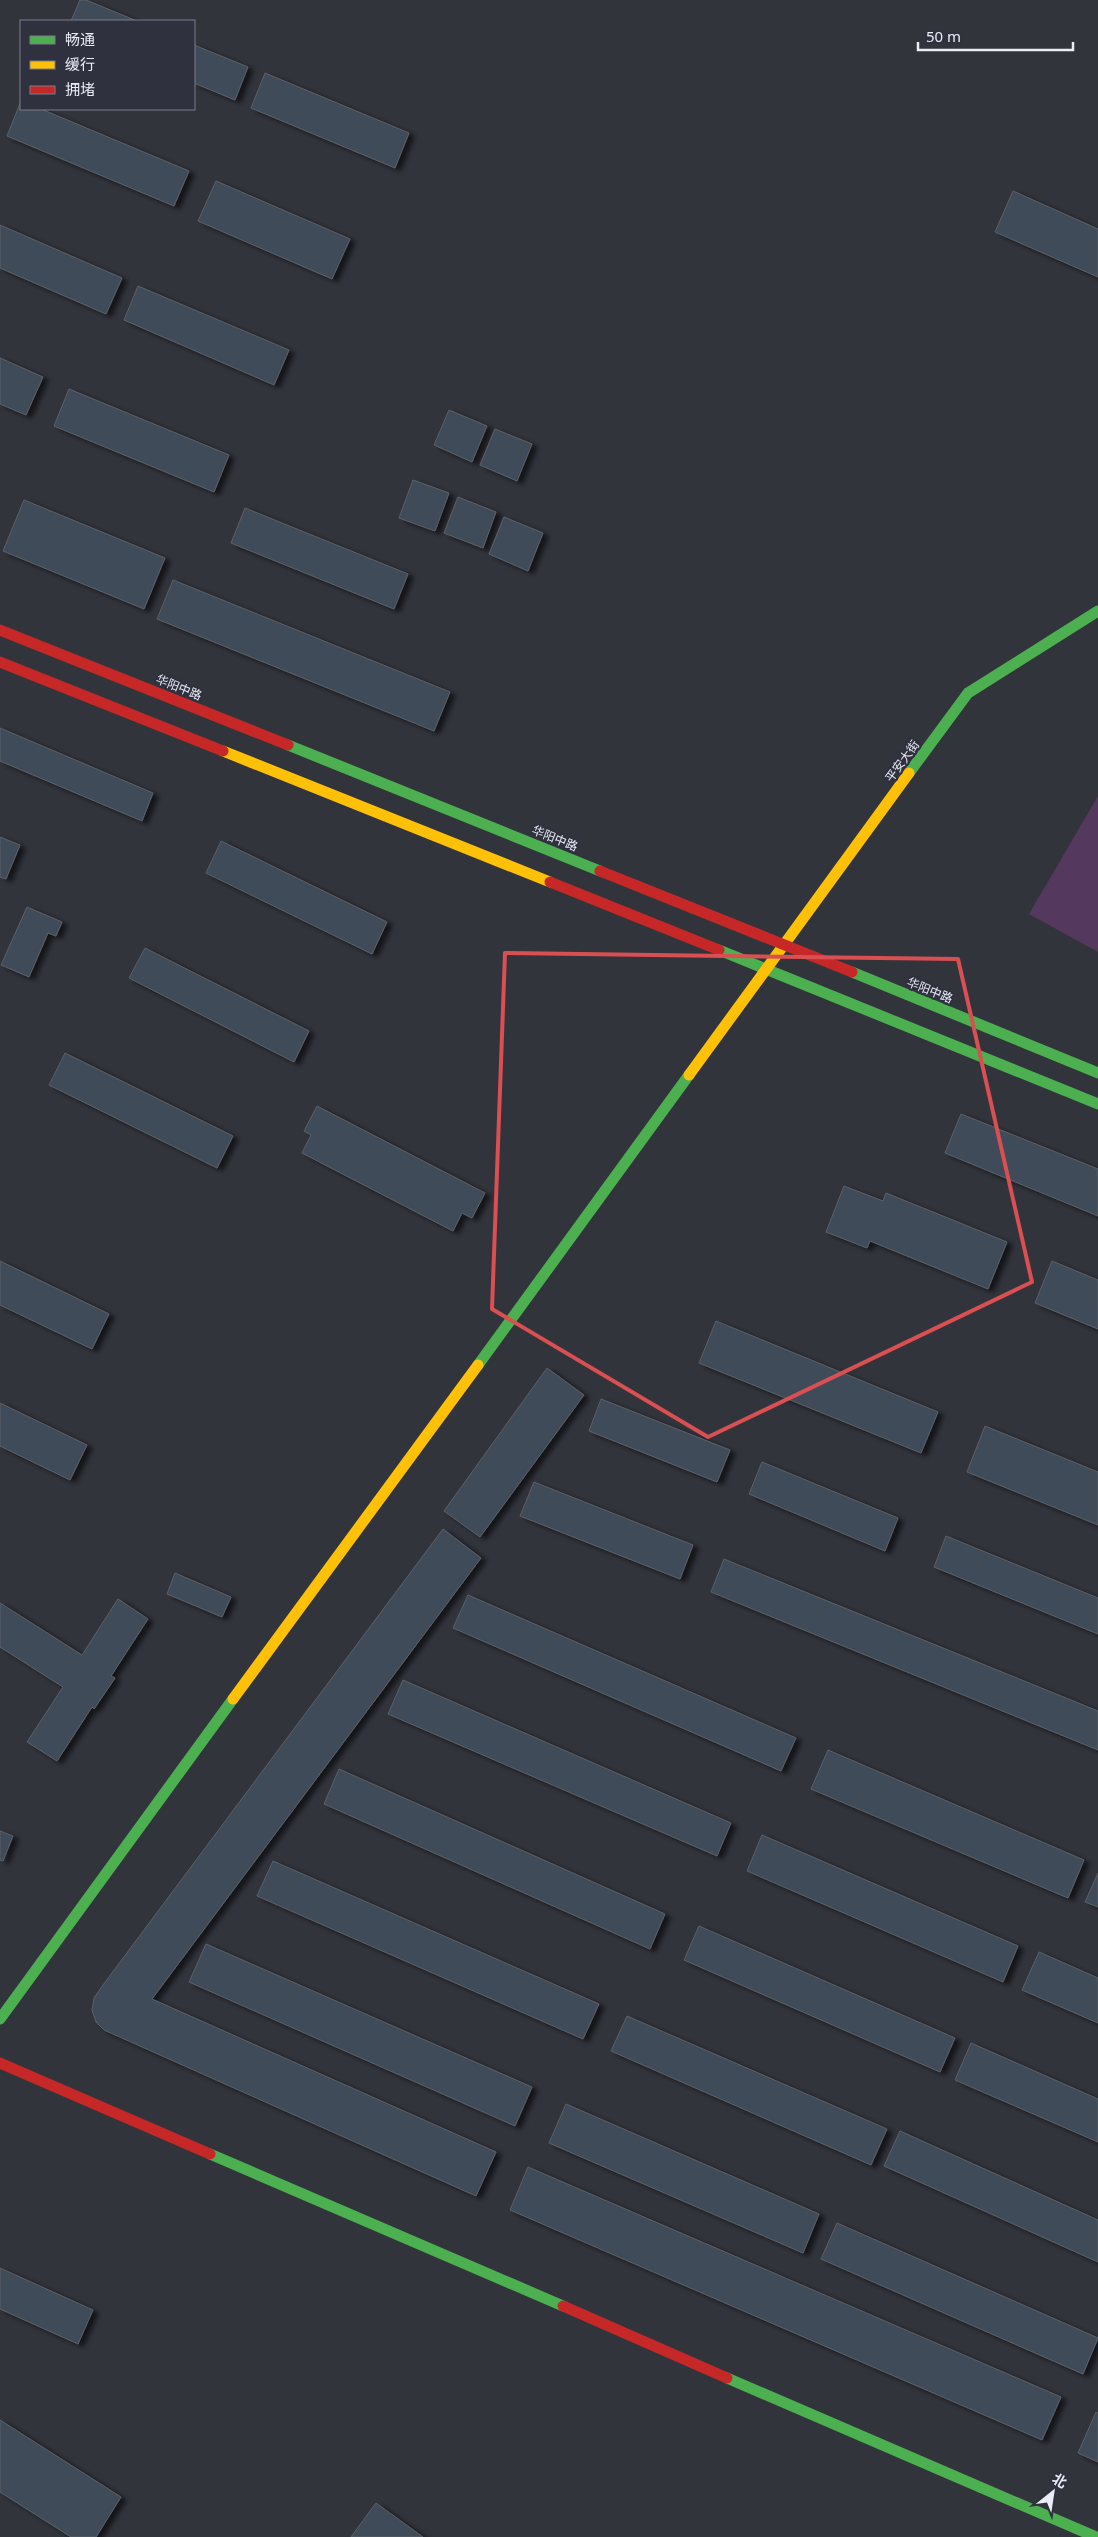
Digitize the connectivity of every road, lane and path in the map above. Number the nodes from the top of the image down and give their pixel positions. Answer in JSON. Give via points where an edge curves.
{"nodes":[{"id":1,"x":1098,"y":611,"type":"edge"},
{"id":2,"x":0,"y":630,"type":"edge"},
{"id":3,"x":0,"y":662,"type":"edge"},
{"id":4,"x":786,"y":945,"type":"junction"},
{"id":5,"x":768,"y":969,"type":"junction"},
{"id":6,"x":1098,"y":1074,"type":"edge"},
{"id":7,"x":1098,"y":1104,"type":"edge"},
{"id":8,"x":0,"y":2019,"type":"edge"},
{"id":9,"x":0,"y":2063,"type":"edge"},
{"id":10,"x":1096,"y":2537,"type":"edge"}],
"edges":[{"from":1,"to":4,"type":"street","name":"平安大街","via":[[968,693]]},
{"from":2,"to":4,"type":"street","name":"华阳中路"},
{"from":3,"to":5,"type":"street"},
{"from":4,"to":5,"type":"street","name":"平安大街"},
{"from":4,"to":6,"type":"street","name":"华阳中路"},
{"from":5,"to":7,"type":"street"},
{"from":5,"to":8,"type":"street","name":"平安大街"},
{"from":9,"to":10,"type":"street"}]}
